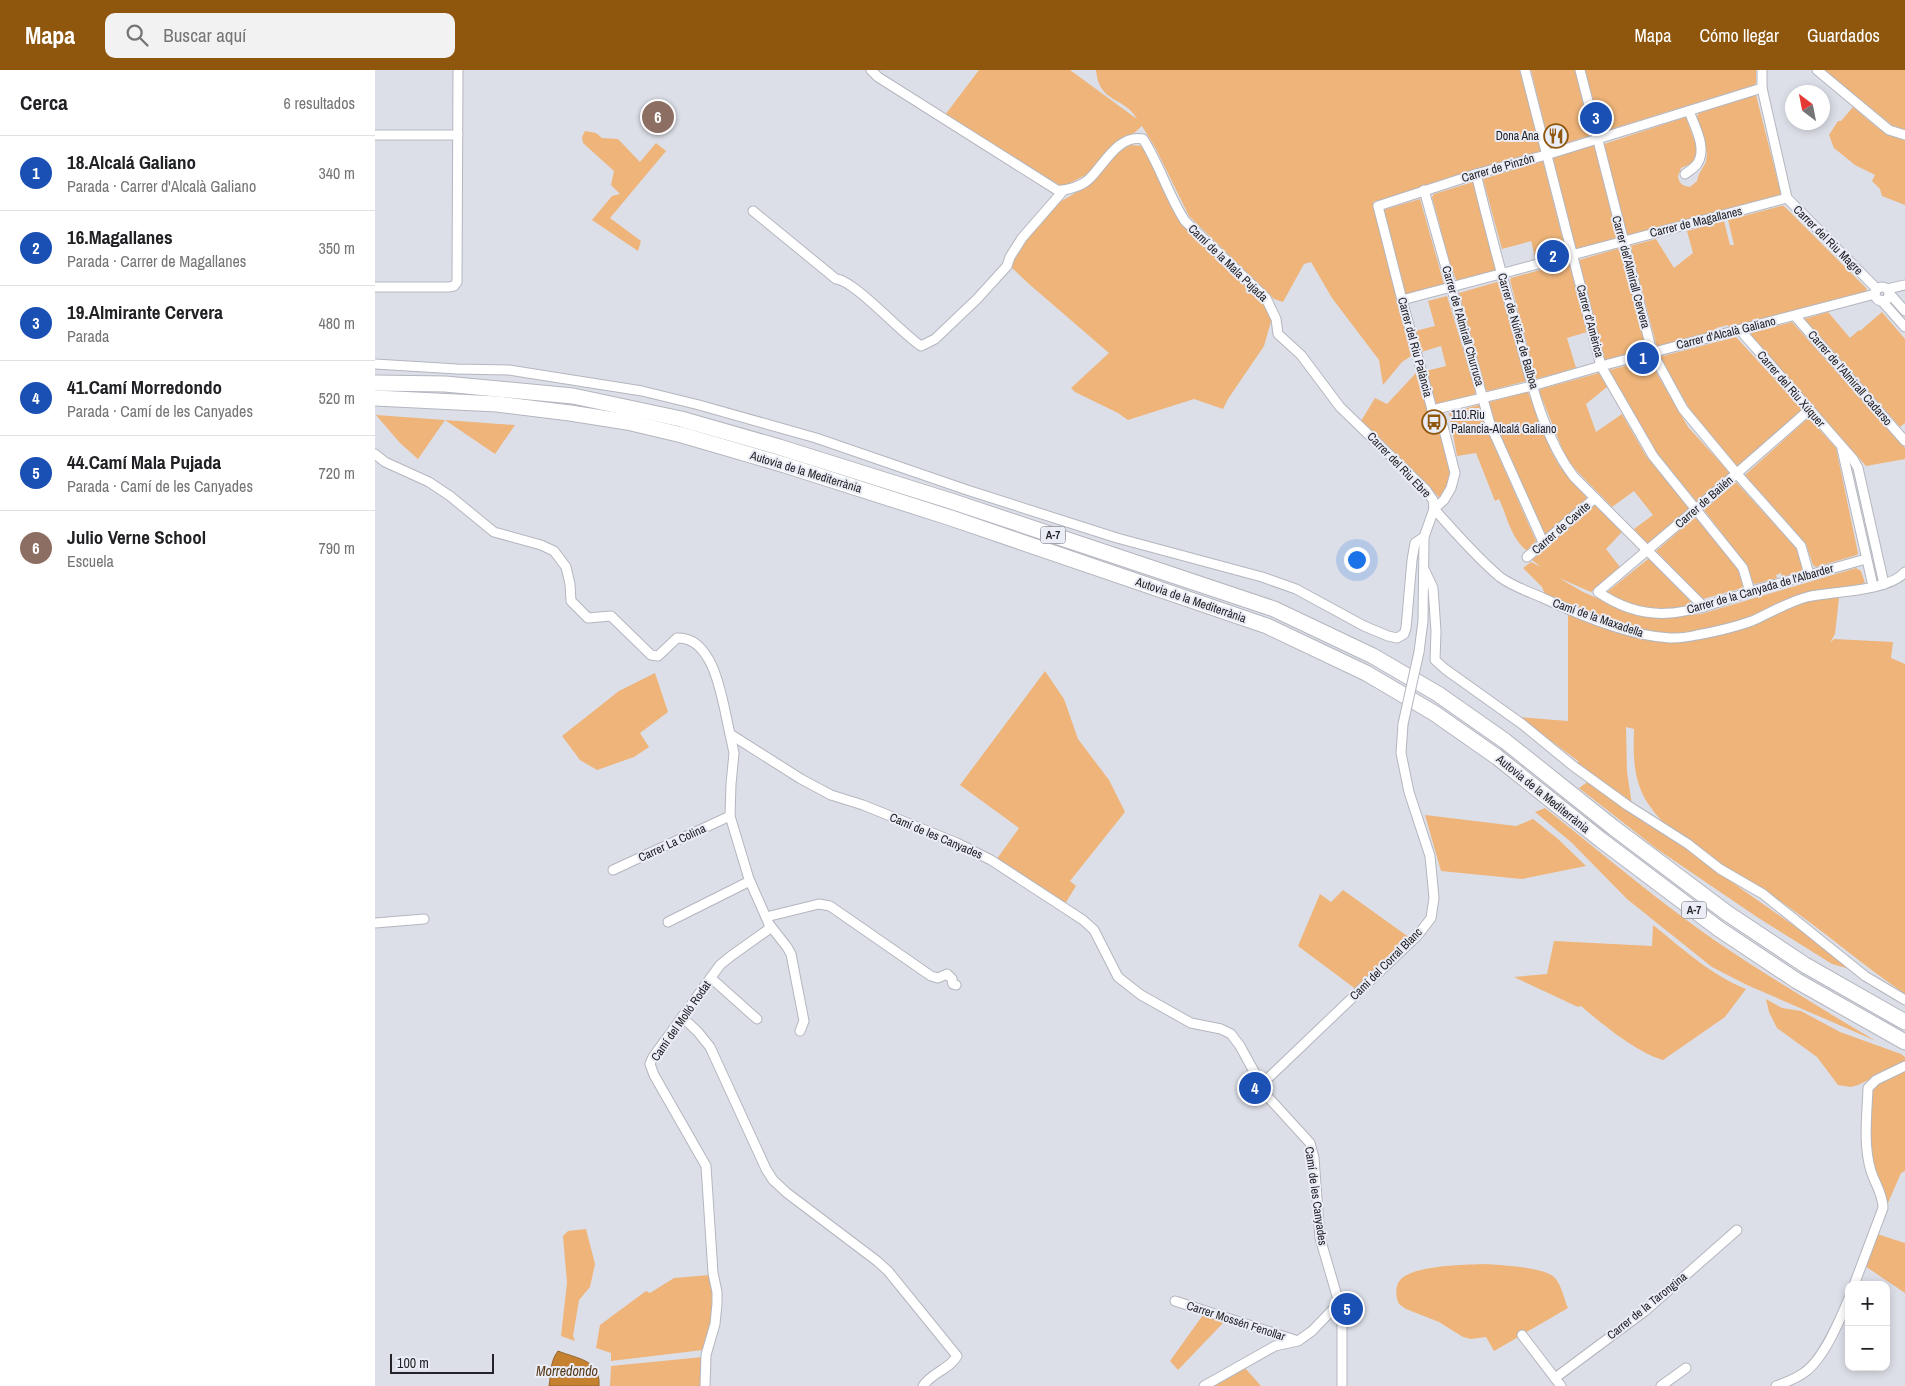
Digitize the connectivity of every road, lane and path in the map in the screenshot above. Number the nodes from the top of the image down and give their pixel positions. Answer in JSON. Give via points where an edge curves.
{"nodes":[{"id":1,"x":458,"y":70,"type":"edge"},
{"id":2,"x":871,"y":70,"type":"edge"},
{"id":3,"x":1525,"y":70,"type":"edge"},
{"id":4,"x":1580,"y":70,"type":"edge"},
{"id":5,"x":1762,"y":70,"type":"edge"},
{"id":6,"x":1817,"y":70,"type":"edge"},
{"id":7,"x":1762,"y":88,"type":"junction"},
{"id":8,"x":1689,"y":110,"type":"junction"},
{"id":9,"x":375,"y":135,"type":"edge"},
{"id":10,"x":458,"y":135,"type":"junction"},
{"id":11,"x":1905,"y":135,"type":"edge"},
{"id":12,"x":1597,"y":138,"type":"junction"},
{"id":13,"x":1547,"y":155,"type":"junction"},
{"id":14,"x":1476,"y":174,"type":"junction"},
{"id":15,"x":1685,"y":174,"type":"dead end"},
{"id":16,"x":1424,"y":190,"type":"junction"},
{"id":17,"x":1063,"y":191,"type":"junction"},
{"id":18,"x":1787,"y":198,"type":"junction"},
{"id":19,"x":1379,"y":206,"type":"joint"},
{"id":20,"x":753,"y":211,"type":"dead end"},
{"id":21,"x":1623,"y":240,"type":"junction"},
{"id":22,"x":1573,"y":256,"type":"junction"},
{"id":23,"x":1502,"y":274,"type":"junction"},
{"id":24,"x":1905,"y":285,"type":"edge"},
{"id":25,"x":375,"y":287,"type":"edge"},
{"id":26,"x":1451,"y":288,"type":"junction"},
{"id":27,"x":1888,"y":291,"type":"junction"},
{"id":28,"x":1878,"y":294,"type":"junction"},
{"id":29,"x":1401,"y":300,"type":"junction"},
{"id":30,"x":1905,"y":311,"type":"edge"},
{"id":31,"x":1795,"y":316,"type":"junction"},
{"id":32,"x":1905,"y":327,"type":"edge"},
{"id":33,"x":1740,"y":330,"type":"junction"},
{"id":34,"x":1653,"y":352,"type":"junction"},
{"id":35,"x":375,"y":364,"type":"edge"},
{"id":36,"x":1601,"y":366,"type":"junction"},
{"id":37,"x":375,"y":383,"type":"edge"},
{"id":38,"x":1532,"y":386,"type":"junction"},
{"id":39,"x":1483,"y":397,"type":"junction"},
{"id":40,"x":375,"y":398,"type":"edge"},
{"id":41,"x":1432,"y":410,"type":"junction"},
{"id":42,"x":1809,"y":410,"type":"junction"},
{"id":43,"x":1358,"y":423,"type":"joint"},
{"id":44,"x":1905,"y":441,"type":"edge"},
{"id":45,"x":1842,"y":448,"type":"junction"},
{"id":46,"x":375,"y":454,"type":"edge"},
{"id":47,"x":1737,"y":474,"type":"junction"},
{"id":48,"x":1595,"y":498,"type":"junction"},
{"id":49,"x":1434,"y":509,"type":"junction"},
{"id":50,"x":1696,"y":509,"type":"junction"},
{"id":51,"x":1425,"y":537,"type":"junction"},
{"id":52,"x":1543,"y":542,"type":"junction"},
{"id":53,"x":1647,"y":551,"type":"junction"},
{"id":54,"x":1527,"y":557,"type":"dead end"},
{"id":55,"x":1866,"y":559,"type":"junction"},
{"id":56,"x":1423,"y":569,"type":"junction"},
{"id":57,"x":1905,"y":572,"type":"edge"},
{"id":58,"x":1809,"y":574,"type":"junction"},
{"id":59,"x":1884,"y":584,"type":"junction"},
{"id":60,"x":1873,"y":586,"type":"junction"},
{"id":61,"x":1598,"y":592,"type":"joint"},
{"id":62,"x":1750,"y":592,"type":"junction"},
{"id":63,"x":1704,"y":607,"type":"junction"},
{"id":64,"x":729,"y":734,"type":"junction"},
{"id":65,"x":730,"y":816,"type":"junction"},
{"id":66,"x":613,"y":870,"type":"dead end"},
{"id":67,"x":750,"y":881,"type":"junction"},
{"id":68,"x":424,"y":919,"type":"dead end"},
{"id":69,"x":767,"y":921,"type":"junction"},
{"id":70,"x":668,"y":922,"type":"dead end"},
{"id":71,"x":375,"y":924,"type":"edge"},
{"id":72,"x":711,"y":978,"type":"junction"},
{"id":73,"x":956,"y":985,"type":"dead end"},
{"id":74,"x":1905,"y":1000,"type":"edge"},
{"id":75,"x":682,"y":1017,"type":"junction"},
{"id":76,"x":757,"y":1019,"type":"dead end"},
{"id":77,"x":1905,"y":1022,"type":"edge"},
{"id":78,"x":800,"y":1031,"type":"dead end"},
{"id":79,"x":1905,"y":1042,"type":"edge"},
{"id":80,"x":1905,"y":1066,"type":"edge"},
{"id":81,"x":1262,"y":1084,"type":"junction"},
{"id":82,"x":1737,"y":1230,"type":"dead end"},
{"id":83,"x":1856,"y":1281,"type":"edge"},
{"id":84,"x":1175,"y":1301,"type":"dead end"},
{"id":85,"x":1338,"y":1304,"type":"junction"},
{"id":86,"x":1845,"y":1306,"type":"edge"},
{"id":87,"x":1522,"y":1335,"type":"dead end"},
{"id":88,"x":1298,"y":1341,"type":"junction"},
{"id":89,"x":1686,"y":1368,"type":"dead end"},
{"id":90,"x":1555,"y":1378,"type":"junction"},
{"id":91,"x":705,"y":1386,"type":"edge"},
{"id":92,"x":923,"y":1386,"type":"edge"},
{"id":93,"x":1204,"y":1386,"type":"edge"},
{"id":94,"x":1342,"y":1386,"type":"edge"},
{"id":95,"x":1561,"y":1386,"type":"edge"},
{"id":96,"x":1661,"y":1386,"type":"edge"},
{"id":97,"x":1776,"y":1386,"type":"edge"}],
"edges":[{"from":1,"to":10,"type":"street"},
{"from":2,"to":17,"type":"street"},
{"from":3,"to":13,"type":"street","name":"Carrer d'Amèrica"},
{"from":4,"to":12,"type":"street","name":"Carrer del'Almirall Cervera"},
{"from":5,"to":7,"type":"street","name":"Carrer del Riu Magre"},
{"from":6,"to":11,"type":"street","via":[[1889,130]]},
{"from":7,"to":8,"type":"street","name":"Carrer de Pinzón"},
{"from":7,"to":18,"type":"street","name":"Carrer del Riu Magre"},
{"from":8,"to":12,"type":"street","name":"Carrer de Pinzón"},
{"from":8,"to":15,"type":"street","via":[[1701,151],[1698,163]]},
{"from":9,"to":10,"type":"street"},
{"from":10,"to":25,"type":"street","via":[[457,282],[449,287]]},
{"from":12,"to":13,"type":"street","name":"Carrer de Pinzón"},
{"from":12,"to":21,"type":"street","name":"Carrer del'Almirall Cervera"},
{"from":13,"to":14,"type":"street","name":"Carrer de Pinzón"},
{"from":13,"to":22,"type":"street","name":"Carrer d'Amèrica"},
{"from":14,"to":16,"type":"street","name":"Carrer de Pinzón"},
{"from":14,"to":23,"type":"street","name":"Carrer de Núñez de Balboa"},
{"from":16,"to":19,"type":"street","name":"Carrer de Pinzón"},
{"from":16,"to":26,"type":"street","name":"Carrer de l'Almirall Churruca"},
{"from":17,"to":20,"type":"street","via":[[1022,238],[1007,266],[977,299],[935,339],[921,346],[857,291],[836,279]]},
{"from":17,"to":43,"type":"street","name":"Camí de la Mala Pujada","via":[[1088,180],[1122,144],[1131,139],[1143,139],[1185,221],[1267,298],[1277,319],[1278,334],[1301,355],[1340,407]]},
{"from":18,"to":21,"type":"street","name":"Carrer de Magallanes"},
{"from":18,"to":28,"type":"street","name":"Carrer del Riu Magre"},
{"from":19,"to":29,"type":"street","name":"Carrer del Riu Palància"},
{"from":21,"to":22,"type":"street","name":"Carrer de Magallanes"},
{"from":21,"to":34,"type":"street","name":"Carrer del'Almirall Cervera"},
{"from":22,"to":23,"type":"street","name":"Carrer de Magallanes"},
{"from":22,"to":36,"type":"street","name":"Carrer d'Amèrica"},
{"from":23,"to":26,"type":"street","name":"Carrer de Magallanes"},
{"from":23,"to":38,"type":"street","name":"Carrer de Núñez de Balboa"},
{"from":24,"to":27,"type":"street","name":"Carrer d'Alcalà Galiano"},
{"from":26,"to":29,"type":"street","name":"Carrer de Magallanes"},
{"from":26,"to":39,"type":"street","name":"Carrer de l'Almirall Churruca"},
{"from":27,"to":28,"type":"street","name":"Carrer d'Alcalà Galiano","via":[[1882,287]]},
{"from":27,"to":30,"type":"street"},
{"from":28,"to":31,"type":"street","name":"Carrer d'Alcalà Galiano"},
{"from":28,"to":32,"type":"street","name":"Carrer del Riu Magre"},
{"from":29,"to":41,"type":"street","name":"Carrer del Riu Palància"},
{"from":31,"to":33,"type":"street","name":"Carrer d'Alcalà Galiano"},
{"from":31,"to":44,"type":"street","name":"Carrer de l'Almirall Cadarso"},
{"from":33,"to":34,"type":"street","name":"Carrer d'Alcalà Galiano"},
{"from":33,"to":42,"type":"street","name":"Carrer del Riu Xúquer"},
{"from":34,"to":36,"type":"street","name":"Carrer d'Alcalà Galiano"},
{"from":34,"to":47,"type":"street","name":"Carrer del'Almirall Cervera","via":[[1683,409]]},
{"from":35,"to":51,"type":"street","via":[[509,370],[642,391],[743,416],[1117,538],[1263,578],[1296,590],[1364,626],[1397,638],[1404,634],[1406,628],[1415,543]]},
{"from":36,"to":38,"type":"street","name":"Carrer d'Alcalà Galiano"},
{"from":36,"to":50,"type":"street","name":"Carrer d'Amèrica","via":[[1653,456]]},
{"from":37,"to":77,"type":"highway","name":"Autovia de la Mediterrània","number":"A-7","via":[[445,384],[573,396],[681,419],[954,502],[1274,609],[1373,656],[1438,694],[1505,741],[1727,913],[1805,966]]},
{"from":38,"to":39,"type":"street","name":"Carrer d'Alcalà Galiano"},
{"from":38,"to":48,"type":"street","name":"Carrer de Núñez de Balboa","via":[[1557,451]]},
{"from":39,"to":41,"type":"street","name":"Carrer d'Alcalà Galiano"},
{"from":39,"to":52,"type":"street","name":"Carrer de l'Almirall Churruca","via":[[1490,424]]},
{"from":40,"to":79,"type":"highway","name":"Autovia de la Mediterrània","number":"A-7","via":[[497,404],[627,422],[682,435],[951,518],[1267,626],[1366,673],[1434,713],[1497,757],[1719,929],[1797,981]]},
{"from":41,"to":49,"type":"street","name":"Carrer del Riu Palància","via":[[1443,426],[1455,472],[1451,488]]},
{"from":42,"to":45,"type":"street","name":"Carrer del Riu Xúquer"},
{"from":42,"to":47,"type":"street","name":"Carrer de Bailén"},
{"from":43,"to":49,"type":"street","name":"Carrer del Riu Ebre","via":[[1425,490],[1433,500]]},
{"from":45,"to":55,"type":"street","name":"Carrer del Riu Xúquer"},
{"from":45,"to":59,"type":"street","name":"Carrer del Riu Xúquer","via":[[1858,468]]},
{"from":46,"to":64,"type":"street","via":[[443,491],[494,532],[554,551],[566,567],[571,601],[588,618],[611,616],[651,655],[658,656],[677,638],[683,637],[699,646],[713,668]]},
{"from":47,"to":50,"type":"street","name":"Carrer de Bailén"},
{"from":47,"to":58,"type":"street","name":"Carrer del'Almirall Cervera","via":[[1801,546]]},
{"from":48,"to":52,"type":"street","name":"Carrer de Cavite"},
{"from":48,"to":53,"type":"street","name":"Carrer de Núñez de Balboa"},
{"from":49,"to":51,"type":"street"},
{"from":49,"to":60,"type":"street","name":"Camí de la Maxadella","via":[[1473,551],[1509,583],[1567,609],[1651,635],[1671,638],[1696,636],[1752,621],[1808,597]]},
{"from":50,"to":53,"type":"street","name":"Carrer de Bailén"},
{"from":50,"to":62,"type":"street","name":"Carrer d'Amèrica","via":[[1743,568]]},
{"from":51,"to":56,"type":"street","name":"Camí del Corral Blanc"},
{"from":52,"to":54,"type":"street","name":"Carrer de Cavite"},
{"from":53,"to":61,"type":"street","name":"Carrer de Bailén"},
{"from":53,"to":63,"type":"street","name":"Carrer de Núñez de Balboa"},
{"from":55,"to":58,"type":"street","name":"Carrer de la Canyada de l'Albarder"},
{"from":55,"to":60,"type":"street","name":"Carrer del Riu Xúquer"},
{"from":56,"to":74,"type":"street","via":[[1433,588],[1435,660],[1445,670],[1522,724],[1627,805],[1720,869],[1763,894],[1865,976]]},
{"from":56,"to":81,"type":"street","name":"Camí del Corral Blanc","bridge":true,"via":[[1423,621],[1403,724],[1401,753],[1409,792],[1430,856],[1431,918],[1418,935]]},
{"from":57,"to":59,"type":"street","name":"Camí de la Maxadella"},
{"from":58,"to":62,"type":"street","name":"Carrer de la Canyada de l'Albarder"},
{"from":59,"to":60,"type":"street","name":"Camí de la Maxadella"},
{"from":61,"to":63,"type":"street","name":"Carrer de la Canyada de l'Albarder","via":[[1613,603],[1652,613],[1691,612]]},
{"from":62,"to":63,"type":"street","name":"Carrer de la Canyada de l'Albarder"},
{"from":64,"to":65,"type":"street","via":[[734,752]]},
{"from":64,"to":81,"type":"street","name":"Camí de les Canyades","via":[[831,795],[957,843],[1026,882],[1094,930],[1118,977],[1141,995],[1191,1023],[1231,1034]]},
{"from":65,"to":66,"type":"street","name":"Carrer La Colina"},
{"from":65,"to":67,"type":"street"},
{"from":67,"to":69,"type":"street"},
{"from":67,"to":70,"type":"street"},
{"from":68,"to":71,"type":"street"},
{"from":69,"to":72,"type":"street","name":"Camí del Molló Rodat","via":[[769,929],[725,960]]},
{"from":69,"to":73,"type":"street","via":[[819,904],[830,906],[931,976],[937,978],[947,974]]},
{"from":69,"to":78,"type":"street","via":[[791,954],[804,1021]]},
{"from":72,"to":75,"type":"street","name":"Camí del Molló Rodat"},
{"from":72,"to":76,"type":"street"},
{"from":75,"to":91,"type":"street","name":"Camí del Molló Rodat","via":[[650,1064],[706,1166],[717,1304],[706,1355]]},
{"from":75,"to":92,"type":"street","via":[[710,1047],[773,1180],[877,1261],[957,1356]]},
{"from":80,"to":83,"type":"street","via":[[1868,1088],[1866,1142],[1883,1208]]},
{"from":81,"to":85,"type":"street","name":"Camí de les Canyades","via":[[1268,1097],[1310,1143],[1320,1238]]},
{"from":82,"to":90,"type":"street","name":"Carrer de la Tarongina","via":[[1645,1311]]},
{"from":84,"to":88,"type":"street","name":"Carrer Mossén Fenollar"},
{"from":85,"to":88,"type":"street"},
{"from":85,"to":94,"type":"street","name":"Camí de les Canyades","via":[[1342,1313]]},
{"from":86,"to":97,"type":"street","via":[[1815,1361],[1805,1372]]},
{"from":87,"to":90,"type":"street"},
{"from":88,"to":93,"type":"street","via":[[1275,1346]]},
{"from":89,"to":96,"type":"street"},
{"from":90,"to":95,"type":"street"}]}
